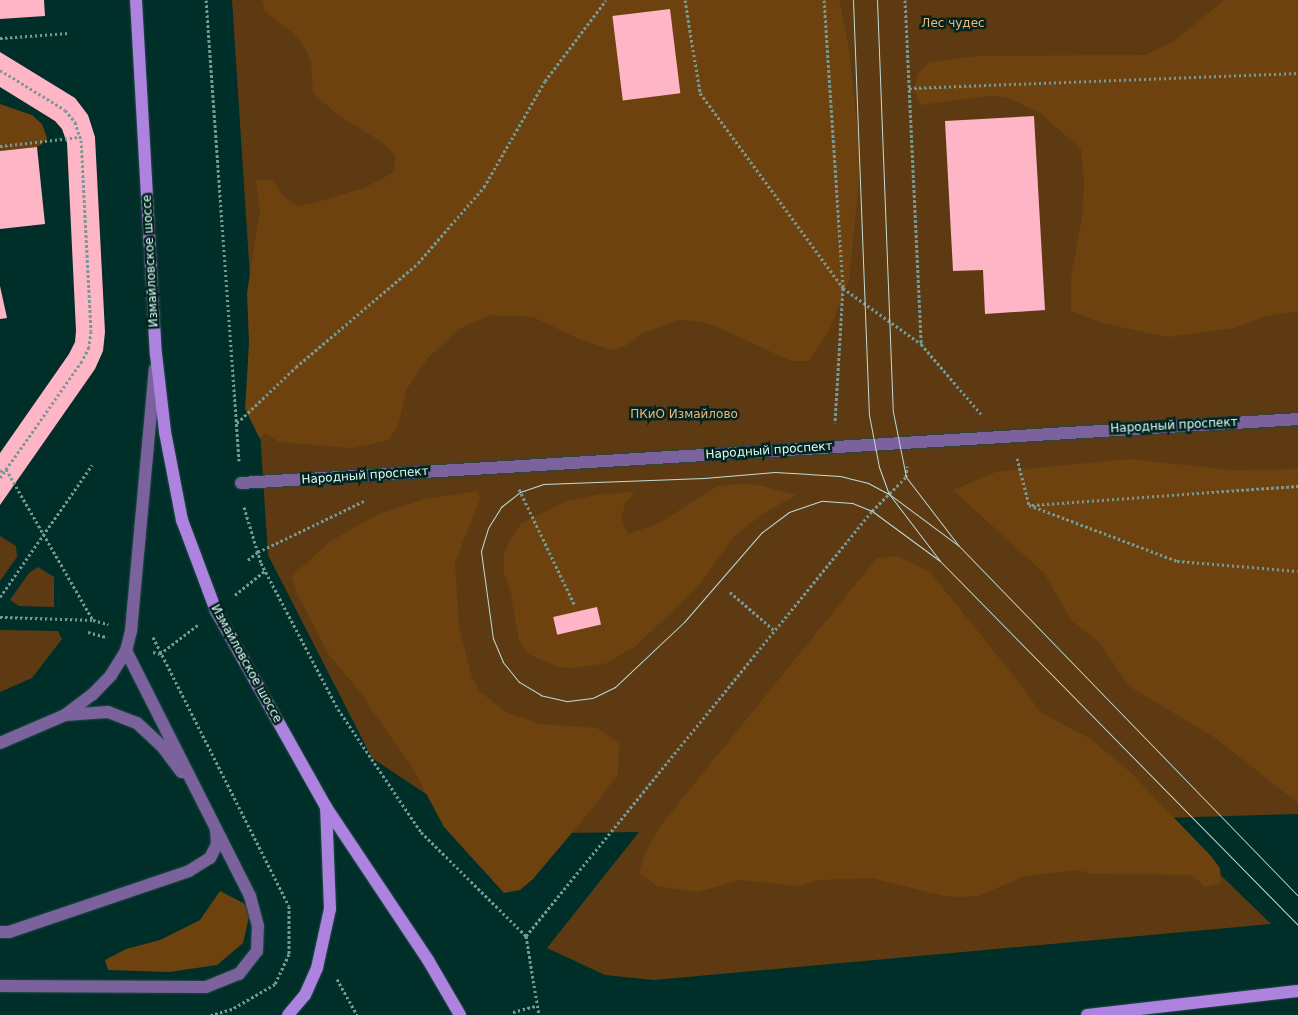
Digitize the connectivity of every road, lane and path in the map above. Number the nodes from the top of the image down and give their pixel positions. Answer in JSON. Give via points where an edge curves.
{"nodes":[{"id":1,"x":136,"y":0,"type":"edge"},
{"id":2,"x":206,"y":0,"type":"edge"},
{"id":3,"x":606,"y":0,"type":"edge"},
{"id":4,"x":685,"y":0,"type":"edge"},
{"id":5,"x":824,"y":0,"type":"edge"},
{"id":6,"x":905,"y":0,"type":"edge"},
{"id":7,"x":70,"y":32,"type":"dead end"},
{"id":8,"x":0,"y":38,"type":"edge"},
{"id":9,"x":0,"y":70,"type":"edge"},
{"id":10,"x":1298,"y":73,"type":"edge"},
{"id":11,"x":909,"y":88,"type":"junction"},
{"id":12,"x":80,"y":137,"type":"junction"},
{"id":13,"x":0,"y":146,"type":"edge"},
{"id":14,"x":843,"y":288,"type":"junction"},
{"id":15,"x":921,"y":344,"type":"junction"},
{"id":16,"x":156,"y":354,"type":"junction"},
{"id":17,"x":1298,"y":419,"type":"edge"},
{"id":18,"x":237,"y":424,"type":"junction"},
{"id":19,"x":1012,"y":436,"type":"junction"},
{"id":20,"x":909,"y":442,"type":"junction"},
{"id":21,"x":833,"y":447,"type":"junction"},
{"id":22,"x":92,"y":465,"type":"dead end"},
{"id":23,"x":508,"y":467,"type":"junction"},
{"id":24,"x":6,"y":469,"type":"junction"},
{"id":25,"x":0,"y":470,"type":"edge"},
{"id":26,"x":0,"y":478,"type":"edge"},
{"id":27,"x":241,"y":483,"type":"junction"},
{"id":28,"x":1298,"y":486,"type":"edge"},
{"id":29,"x":372,"y":497,"type":"dead end"},
{"id":30,"x":1029,"y":505,"type":"junction"},
{"id":31,"x":44,"y":534,"type":"junction"},
{"id":32,"x":258,"y":552,"type":"junction"},
{"id":33,"x":248,"y":560,"type":"dead end"},
{"id":34,"x":265,"y":570,"type":"junction"},
{"id":35,"x":1298,"y":571,"type":"edge"},
{"id":36,"x":730,"y":592,"type":"dead end"},
{"id":37,"x":0,"y":598,"type":"edge"},
{"id":38,"x":575,"y":606,"type":"dead end"},
{"id":39,"x":216,"y":610,"type":"junction"},
{"id":40,"x":0,"y":617,"type":"edge"},
{"id":41,"x":93,"y":620,"type":"junction"},
{"id":42,"x":113,"y":626,"type":"dead end"},
{"id":43,"x":775,"y":631,"type":"junction"},
{"id":44,"x":88,"y":632,"type":"dead end"},
{"id":45,"x":153,"y":637,"type":"dead end"},
{"id":46,"x":127,"y":648,"type":"junction"},
{"id":47,"x":160,"y":654,"type":"junction"},
{"id":48,"x":65,"y":715,"type":"junction"},
{"id":49,"x":0,"y":743,"type":"edge"},
{"id":50,"x":203,"y":801,"type":"junction"},
{"id":51,"x":326,"y":807,"type":"junction"},
{"id":52,"x":216,"y":827,"type":"junction"},
{"id":53,"x":0,"y":932,"type":"edge"},
{"id":54,"x":526,"y":936,"type":"junction"},
{"id":55,"x":289,"y":954,"type":"dead end"},
{"id":56,"x":335,"y":977,"type":"dead end"},
{"id":57,"x":0,"y":986,"type":"edge"},
{"id":58,"x":1298,"y":991,"type":"edge"},
{"id":59,"x":536,"y":1006,"type":"junction"},
{"id":60,"x":513,"y":1012,"type":"dead end"},
{"id":61,"x":288,"y":1015,"type":"edge"},
{"id":62,"x":357,"y":1015,"type":"edge"},
{"id":63,"x":460,"y":1015,"type":"edge"},
{"id":64,"x":539,"y":1015,"type":"edge"},
{"id":65,"x":1087,"y":1015,"type":"edge"}],
"edges":[{"from":1,"to":16,"type":"main road","name":"Измайловское шоссе"},
{"from":2,"to":18,"type":"path"},
{"from":3,"to":18,"type":"path","via":[[545,81],[484,187],[418,263],[296,367]]},
{"from":4,"to":14,"type":"path","via":[[700,93]]},
{"from":5,"to":14,"type":"path"},
{"from":6,"to":11,"type":"path"},
{"from":7,"to":8,"type":"path"},
{"from":9,"to":12,"type":"path","via":[[65,110],[75,122]]},
{"from":10,"to":11,"type":"path"},
{"from":11,"to":15,"type":"path"},
{"from":12,"to":13,"type":"path"},
{"from":12,"to":24,"type":"path","via":[[91,331],[89,346],[82,361]]},
{"from":14,"to":15,"type":"path"},
{"from":14,"to":21,"type":"path"},
{"from":15,"to":19,"type":"path","via":[[991,426]]},
{"from":16,"to":39,"type":"main road","name":"Измайловское шоссе","via":[[165,432],[182,520]]},
{"from":16,"to":46,"type":"street"},
{"from":17,"to":19,"type":"street","name":"Народный проспект"},
{"from":18,"to":27,"type":"path"},
{"from":19,"to":20,"type":"street","name":"Народный проспект"},
{"from":19,"to":30,"type":"path"},
{"from":20,"to":21,"type":"street","name":"Народный проспект"},
{"from":20,"to":43,"type":"path","via":[[906,476],[872,511]]},
{"from":21,"to":23,"type":"street","name":"Народный проспект"},
{"from":22,"to":31,"type":"path"},
{"from":23,"to":27,"type":"street","name":"Народный проспект"},
{"from":23,"to":38,"type":"path"},
{"from":24,"to":25,"type":"path"},
{"from":24,"to":26,"type":"path"},
{"from":24,"to":31,"type":"path"},
{"from":27,"to":32,"type":"path","via":[[247,519]]},
{"from":28,"to":30,"type":"path"},
{"from":29,"to":32,"type":"path"},
{"from":30,"to":35,"type":"path","via":[[1176,561]]},
{"from":31,"to":37,"type":"path"},
{"from":31,"to":41,"type":"path"},
{"from":32,"to":33,"type":"path"},
{"from":32,"to":34,"type":"path"},
{"from":34,"to":39,"type":"path"},
{"from":34,"to":54,"type":"path","via":[[338,709],[421,832]]},
{"from":36,"to":43,"type":"path"},
{"from":39,"to":47,"type":"path"},
{"from":39,"to":51,"type":"main road","name":"Измайловское шоссе"},
{"from":40,"to":41,"type":"path"},
{"from":41,"to":42,"type":"path"},
{"from":43,"to":54,"type":"path"},
{"from":44,"to":46,"type":"path"},
{"from":45,"to":47,"type":"path"},
{"from":46,"to":47,"type":"path"},
{"from":46,"to":48,"type":"street","via":[[111,675],[92,695]]},
{"from":46,"to":50,"type":"street"},
{"from":47,"to":55,"type":"path","via":[[289,906]]},
{"from":48,"to":49,"type":"street"},
{"from":48,"to":50,"type":"street","via":[[108,712],[137,722],[161,744]]},
{"from":50,"to":52,"type":"street"},
{"from":51,"to":61,"type":"main road","via":[[330,909],[317,968],[304,995]]},
{"from":51,"to":63,"type":"main road","name":"Измайловское шоссе","via":[[428,960]]},
{"from":52,"to":53,"type":"street","via":[[217,844],[210,858],[189,871],[9,932]]},
{"from":52,"to":57,"type":"street","via":[[250,896],[258,926],[257,950],[239,974],[206,986]]},
{"from":54,"to":59,"type":"path"},
{"from":56,"to":62,"type":"path"},
{"from":58,"to":65,"type":"main road"},
{"from":59,"to":60,"type":"path"},
{"from":59,"to":64,"type":"path"}]}
